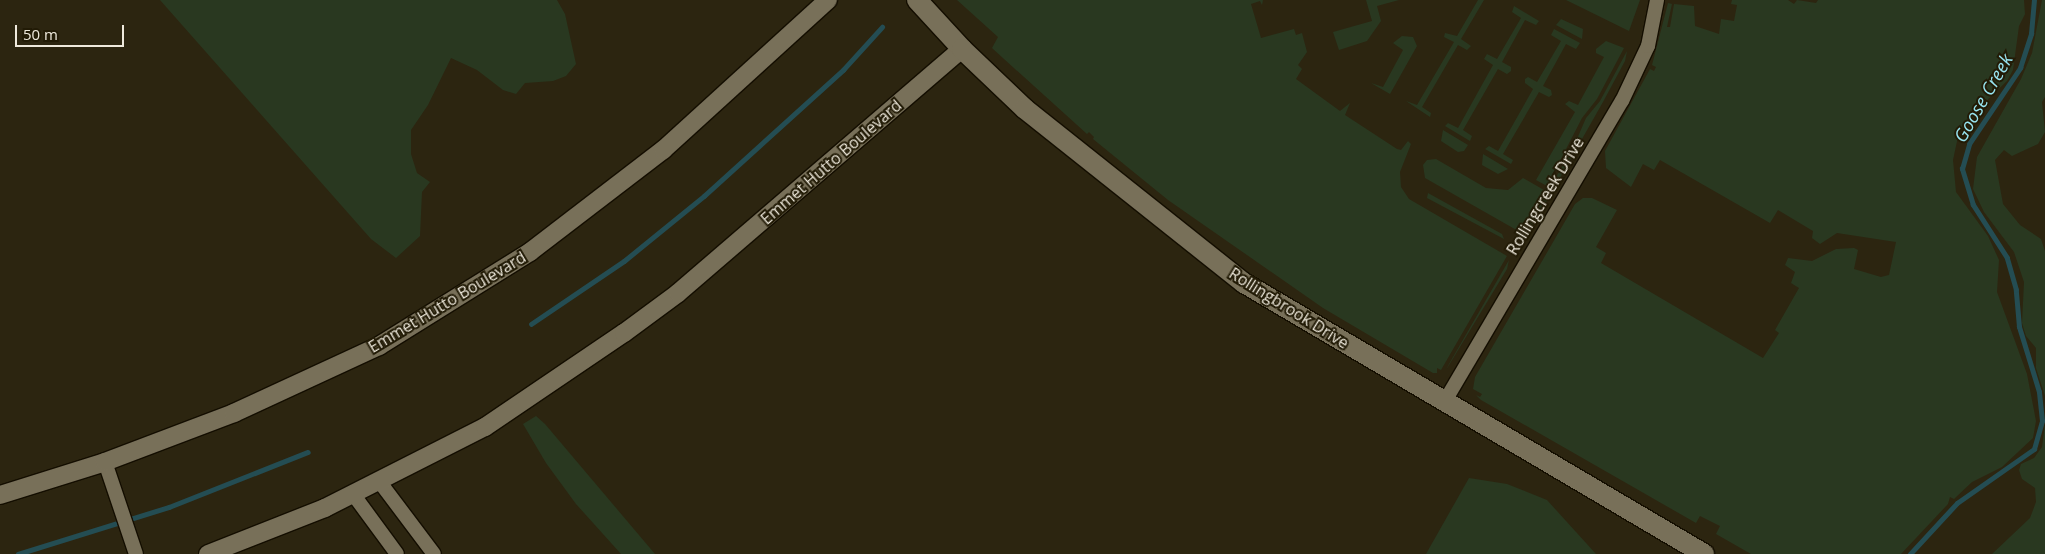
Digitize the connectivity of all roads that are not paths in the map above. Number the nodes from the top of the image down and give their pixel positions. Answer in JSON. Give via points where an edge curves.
{"nodes":[{"id":1,"x":828,"y":0,"type":"edge"},
{"id":2,"x":1657,"y":0,"type":"edge"},
{"id":3,"x":918,"y":1,"type":"edge"},
{"id":4,"x":962,"y":49,"type":"junction"},
{"id":5,"x":1445,"y":402,"type":"junction"},
{"id":6,"x":105,"y":462,"type":"junction"},
{"id":7,"x":379,"y":482,"type":"junction"},
{"id":8,"x":353,"y":494,"type":"junction"},
{"id":9,"x":0,"y":495,"type":"edge"},
{"id":10,"x":134,"y":548,"type":"edge"},
{"id":11,"x":208,"y":554,"type":"edge"},
{"id":12,"x":397,"y":554,"type":"edge"},
{"id":13,"x":434,"y":554,"type":"edge"},
{"id":14,"x":1704,"y":554,"type":"edge"}],
"edges":[{"from":1,"to":6,"type":"street","name":"Emmet Hutto Boulevard","via":[[676,139],[530,252],[379,346],[234,413]]},
{"from":2,"to":5,"type":"street","name":"Rollingcreek Drive","via":[[1648,46],[1622,101]]},
{"from":3,"to":4,"type":"main road","name":"Rollingbrook Drive"},
{"from":4,"to":5,"type":"main road","name":"Rollingbrook Drive","via":[[1059,138],[1244,283]]},
{"from":4,"to":7,"type":"street","name":"Emmet Hutto Boulevard","via":[[725,254],[624,334],[486,427]]},
{"from":5,"to":14,"type":"main road","name":"Rollingbrook Drive"},
{"from":6,"to":9,"type":"street","name":"Emmet Hutto Boulevard"},
{"from":6,"to":10,"type":"street"},
{"from":7,"to":8,"type":"street","name":"Emmet Hutto Boulevard"},
{"from":7,"to":13,"type":"street"},
{"from":8,"to":11,"type":"street","name":"Emmet Hutto Boulevard"},
{"from":8,"to":12,"type":"street"}]}
